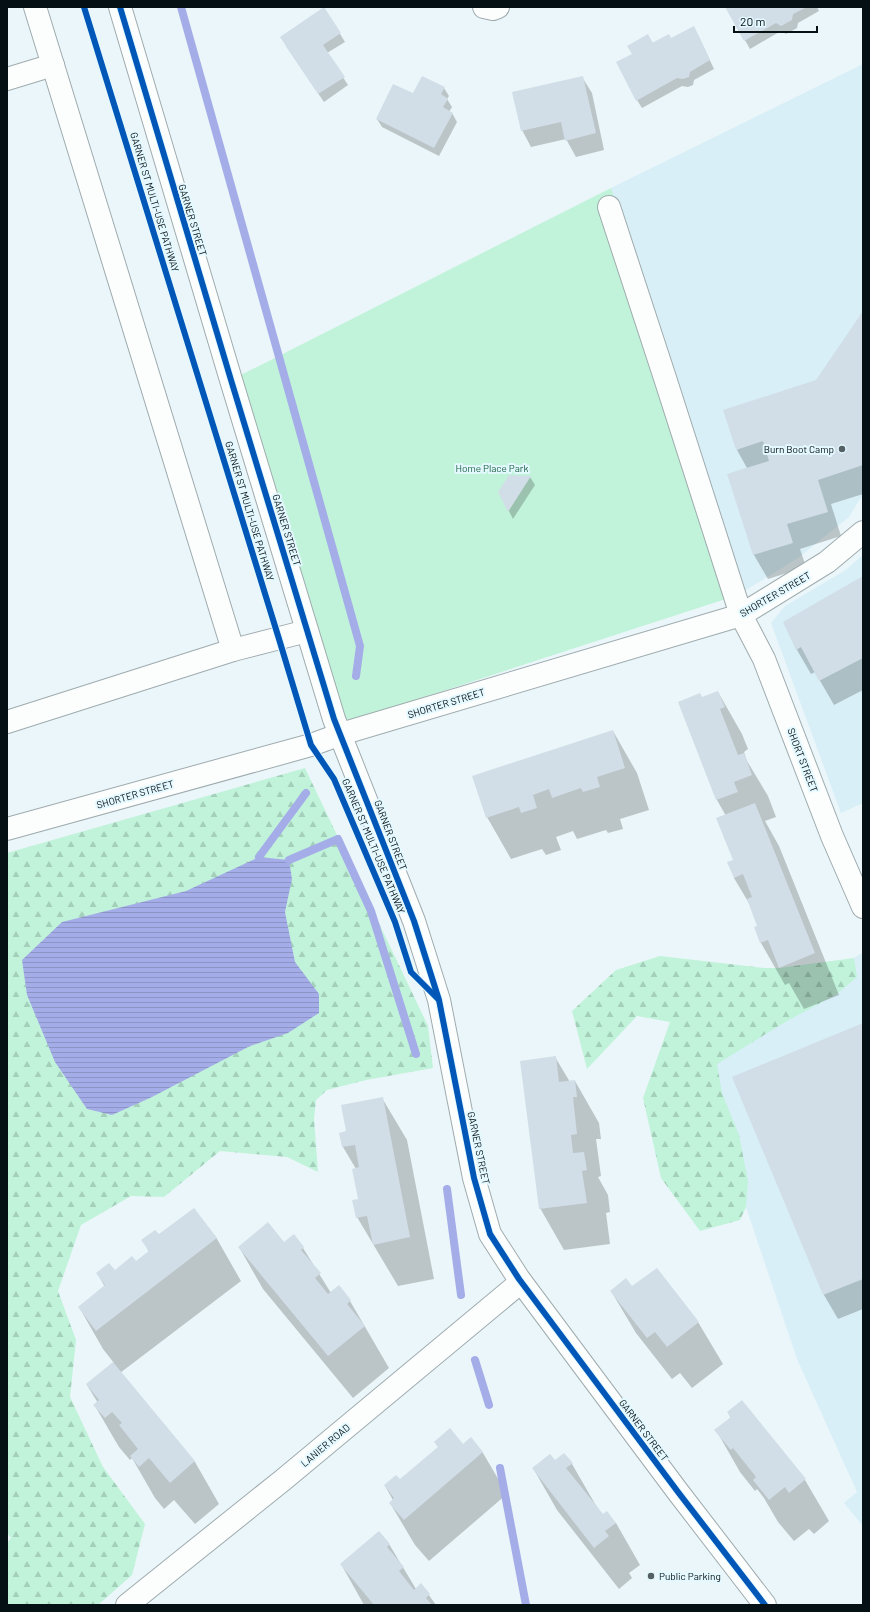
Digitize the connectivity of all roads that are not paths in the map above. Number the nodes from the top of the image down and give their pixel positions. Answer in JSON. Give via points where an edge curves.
{"nodes":[{"id":1,"x":35,"y":7,"type":"edge"},
{"id":2,"x":120,"y":7,"type":"edge"},
{"id":3,"x":484,"y":7,"type":"edge"},
{"id":4,"x":498,"y":7,"type":"edge"},
{"id":5,"x":53,"y":65,"type":"junction"},
{"id":6,"x":7,"y":79,"type":"edge"},
{"id":7,"x":609,"y":207,"type":"dead end"},
{"id":8,"x":863,"y":532,"type":"edge"},
{"id":9,"x":740,"y":615,"type":"junction"},
{"id":10,"x":307,"y":631,"type":"junction"},
{"id":11,"x":233,"y":650,"type":"junction"},
{"id":12,"x":7,"y":722,"type":"edge"},
{"id":13,"x":341,"y":734,"type":"junction"},
{"id":14,"x":7,"y":829,"type":"edge"},
{"id":15,"x":863,"y":907,"type":"edge"},
{"id":16,"x":521,"y":1282,"type":"junction"},
{"id":17,"x":127,"y":1605,"type":"edge"},
{"id":18,"x":765,"y":1605,"type":"edge"}],
"edges":[{"from":1,"to":5,"type":"street"},
{"from":2,"to":10,"type":"street","name":"GARNER STREET"},
{"from":3,"to":4,"type":"street"},
{"from":5,"to":6,"type":"street"},
{"from":5,"to":11,"type":"street"},
{"from":7,"to":9,"type":"street","name":"SHORT STREET"},
{"from":8,"to":9,"type":"street","name":"SHORTER STREET","via":[[827,562]]},
{"from":9,"to":13,"type":"street","name":"SHORTER STREET"},
{"from":9,"to":15,"type":"street","name":"SHORT STREET","via":[[764,659],[832,836]]},
{"from":10,"to":11,"type":"street"},
{"from":10,"to":13,"type":"street","name":"GARNER STREET"},
{"from":11,"to":12,"type":"street"},
{"from":13,"to":14,"type":"street","name":"SHORTER STREET","via":[[311,745]]},
{"from":13,"to":16,"type":"street","name":"GARNER STREET","via":[[414,921],[439,1000],[474,1178],[490,1234]]},
{"from":16,"to":17,"type":"street","name":"LANIER ROAD","via":[[283,1480]]},
{"from":16,"to":18,"type":"street","name":"GARNER STREET"}]}
